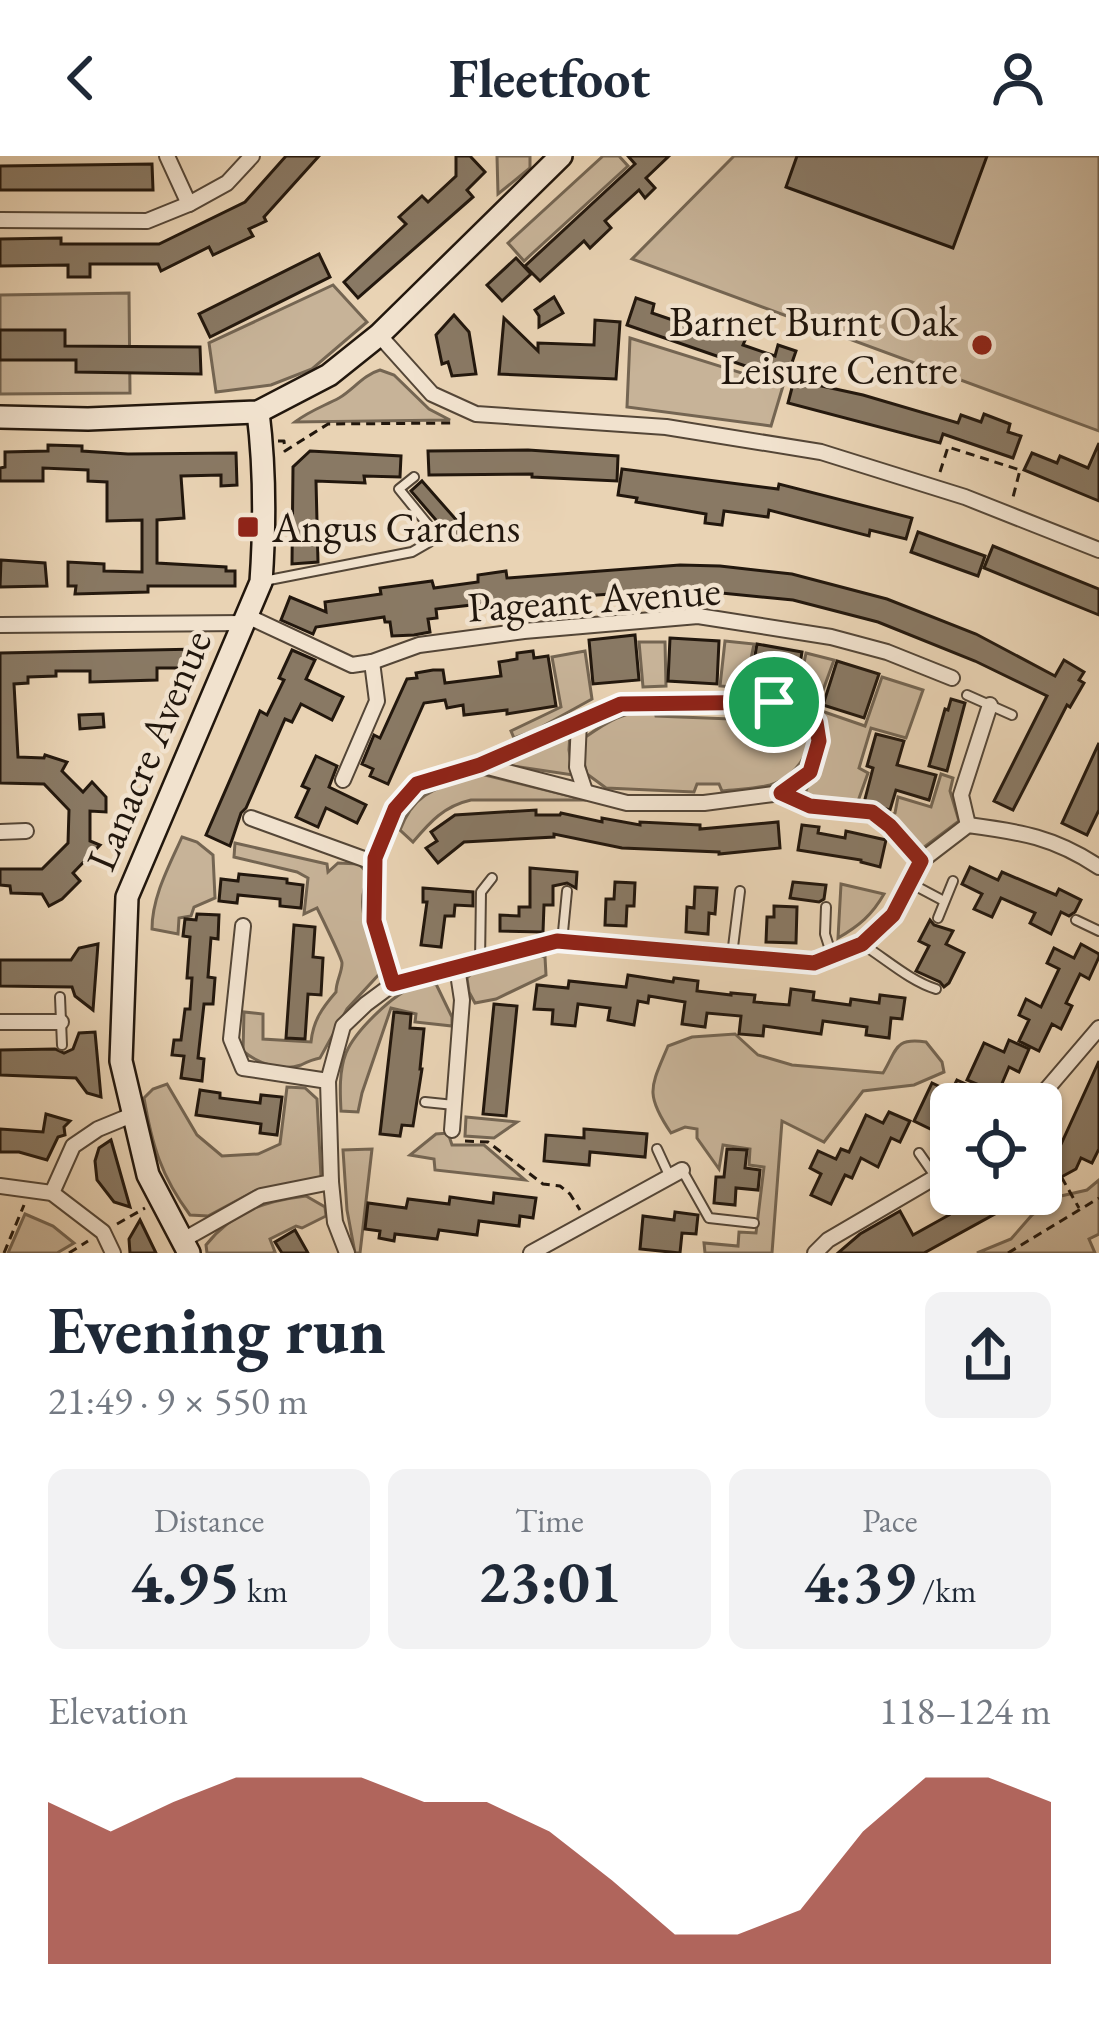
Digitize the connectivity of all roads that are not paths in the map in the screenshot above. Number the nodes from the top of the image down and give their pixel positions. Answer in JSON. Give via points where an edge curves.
{"nodes":[{"id":1,"x":167,"y":156,"type":"edge"},
{"id":2,"x":252,"y":156,"type":"edge"},
{"id":3,"x":557,"y":157,"type":"edge"},
{"id":4,"x":189,"y":204,"type":"junction"},
{"id":5,"x":0,"y":220,"type":"edge"},
{"id":6,"x":379,"y":335,"type":"junction"},
{"id":7,"x":258,"y":412,"type":"junction"},
{"id":8,"x":0,"y":417,"type":"edge"},
{"id":9,"x":414,"y":477,"type":"dead end"},
{"id":10,"x":1099,"y":550,"type":"edge"},
{"id":11,"x":261,"y":582,"type":"junction"},
{"id":12,"x":245,"y":620,"type":"junction"},
{"id":13,"x":0,"y":625,"type":"edge"},
{"id":14,"x":373,"y":662,"type":"junction"},
{"id":15,"x":952,"y":678,"type":"dead end"},
{"id":16,"x":967,"y":694,"type":"dead end"},
{"id":17,"x":990,"y":705,"type":"junction"},
{"id":18,"x":1012,"y":715,"type":"dead end"},
{"id":19,"x":579,"y":721,"type":"junction"},
{"id":20,"x":480,"y":765,"type":"junction"},
{"id":21,"x":343,"y":780,"type":"dead end"},
{"id":22,"x":585,"y":791,"type":"junction"},
{"id":23,"x":251,"y":818,"type":"dead end"},
{"id":24,"x":968,"y":825,"type":"junction"},
{"id":25,"x":26,"y":831,"type":"dead end"},
{"id":26,"x":0,"y":832,"type":"edge"},
{"id":27,"x":375,"y":863,"type":"junction"},
{"id":28,"x":1099,"y":867,"type":"edge"},
{"id":29,"x":492,"y":878,"type":"dead end"},
{"id":30,"x":952,"y":881,"type":"dead end"},
{"id":31,"x":910,"y":883,"type":"junction"},
{"id":32,"x":566,"y":891,"type":"dead end"},
{"id":33,"x":740,"y":891,"type":"dead end"},
{"id":34,"x":944,"y":901,"type":"junction"},
{"id":35,"x":826,"y":907,"type":"dead end"},
{"id":36,"x":938,"y":917,"type":"dead end"},
{"id":37,"x":1076,"y":920,"type":"dead end"},
{"id":38,"x":243,"y":926,"type":"dead end"},
{"id":39,"x":1099,"y":932,"type":"edge"},
{"id":40,"x":562,"y":942,"type":"junction"},
{"id":41,"x":862,"y":944,"type":"junction"},
{"id":42,"x":732,"y":956,"type":"junction"},
{"id":43,"x":832,"y":956,"type":"junction"},
{"id":44,"x":480,"y":961,"type":"junction"},
{"id":45,"x":458,"y":967,"type":"junction"},
{"id":46,"x":393,"y":984,"type":"junction"},
{"id":47,"x":936,"y":989,"type":"dead end"},
{"id":48,"x":60,"y":997,"type":"dead end"},
{"id":49,"x":0,"y":1022,"type":"edge"},
{"id":50,"x":61,"y":1022,"type":"junction"},
{"id":51,"x":1099,"y":1028,"type":"edge"},
{"id":52,"x":62,"y":1045,"type":"dead end"},
{"id":53,"x":328,"y":1081,"type":"junction"},
{"id":54,"x":1052,"y":1083,"type":"edge"},
{"id":55,"x":425,"y":1102,"type":"dead end"},
{"id":56,"x":454,"y":1105,"type":"junction"},
{"id":57,"x":132,"y":1114,"type":"junction"},
{"id":58,"x":452,"y":1130,"type":"road end"},
{"id":59,"x":657,"y":1149,"type":"dead end"},
{"id":60,"x":919,"y":1153,"type":"dead end"},
{"id":61,"x":930,"y":1168,"type":"edge"},
{"id":62,"x":676,"y":1173,"type":"junction"},
{"id":63,"x":331,"y":1182,"type":"junction"},
{"id":64,"x":930,"y":1182,"type":"edge"},
{"id":65,"x":0,"y":1186,"type":"edge"},
{"id":66,"x":52,"y":1193,"type":"junction"},
{"id":67,"x":754,"y":1222,"type":"dead end"},
{"id":68,"x":186,"y":1246,"type":"edge"},
{"id":69,"x":113,"y":1253,"type":"edge"},
{"id":70,"x":347,"y":1253,"type":"edge"},
{"id":71,"x":531,"y":1253,"type":"edge"},
{"id":72,"x":815,"y":1253,"type":"edge"}],
"edges":[{"from":1,"to":4,"type":"street"},
{"from":2,"to":4,"type":"street","via":[[227,183]]},
{"from":3,"to":6,"type":"street"},
{"from":4,"to":5,"type":"street","via":[[147,220]]},
{"from":6,"to":7,"type":"street","via":[[328,375]]},
{"from":6,"to":10,"type":"street","via":[[432,394],[472,412],[666,427],[821,452]]},
{"from":7,"to":8,"type":"street"},
{"from":7,"to":11,"type":"street","name":"Lanacre Avenue"},
{"from":9,"to":11,"type":"lane","via":[[399,489],[438,537],[412,552]]},
{"from":11,"to":12,"type":"street","name":"Lanacre Avenue"},
{"from":12,"to":13,"type":"street"},
{"from":12,"to":14,"type":"street","via":[[352,665]]},
{"from":12,"to":57,"type":"street","name":"Lanacre Avenue","via":[[127,897],[121,1060]]},
{"from":14,"to":15,"type":"street","name":"Pageant Avenue","via":[[440,642],[698,616],[831,637]]},
{"from":14,"to":21,"type":"street","via":[[377,701]]},
{"from":16,"to":17,"type":"lane"},
{"from":17,"to":18,"type":"lane"},
{"from":17,"to":24,"type":"street","via":[[961,795]]},
{"from":19,"to":20,"type":"street"},
{"from":19,"to":22,"type":"street"},
{"from":19,"to":22,"type":"street","via":[[621,704],[774,702],[802,708],[816,722],[819,741],[810,772],[781,793],[626,803]]},
{"from":20,"to":22,"type":"street"},
{"from":20,"to":27,"type":"street","via":[[417,784],[395,809]]},
{"from":23,"to":27,"type":"street"},
{"from":24,"to":28,"type":"street","via":[[1030,833]]},
{"from":24,"to":31,"type":"street","via":[[921,861]]},
{"from":25,"to":26,"type":"street"},
{"from":27,"to":46,"type":"street","via":[[374,921]]},
{"from":29,"to":44,"type":"lane","via":[[481,892]]},
{"from":30,"to":34,"type":"lane"},
{"from":31,"to":34,"type":"lane"},
{"from":31,"to":41,"type":"street","via":[[893,915]]},
{"from":32,"to":40,"type":"lane"},
{"from":33,"to":42,"type":"lane"},
{"from":34,"to":36,"type":"lane"},
{"from":35,"to":43,"type":"lane"},
{"from":37,"to":39,"type":"lane"},
{"from":38,"to":53,"type":"street","via":[[231,1040],[242,1068]]},
{"from":40,"to":42,"type":"street"},
{"from":40,"to":44,"type":"street"},
{"from":41,"to":43,"type":"street"},
{"from":41,"to":47,"type":"lane"},
{"from":42,"to":43,"type":"street","via":[[814,963]]},
{"from":44,"to":45,"type":"street"},
{"from":45,"to":46,"type":"street"},
{"from":45,"to":56,"type":"street"},
{"from":46,"to":53,"type":"street","via":[[343,1026]]},
{"from":48,"to":50,"type":"lane"},
{"from":49,"to":50,"type":"street"},
{"from":50,"to":52,"type":"lane"},
{"from":51,"to":54,"type":"street"},
{"from":53,"to":63,"type":"street"},
{"from":55,"to":56,"type":"lane"},
{"from":56,"to":58,"type":"street"},
{"from":57,"to":66,"type":"street","via":[[73,1146]]},
{"from":57,"to":68,"type":"street","name":"Lanacre Avenue","via":[[148,1175]]},
{"from":59,"to":62,"type":"lane"},
{"from":60,"to":61,"type":"lane"},
{"from":62,"to":67,"type":"lane","via":[[709,1218]]},
{"from":62,"to":71,"type":"street"},
{"from":63,"to":68,"type":"street","via":[[261,1196]]},
{"from":63,"to":70,"type":"street"},
{"from":64,"to":72,"type":"street"},
{"from":65,"to":66,"type":"street"},
{"from":66,"to":69,"type":"street","via":[[103,1232]]}]}
